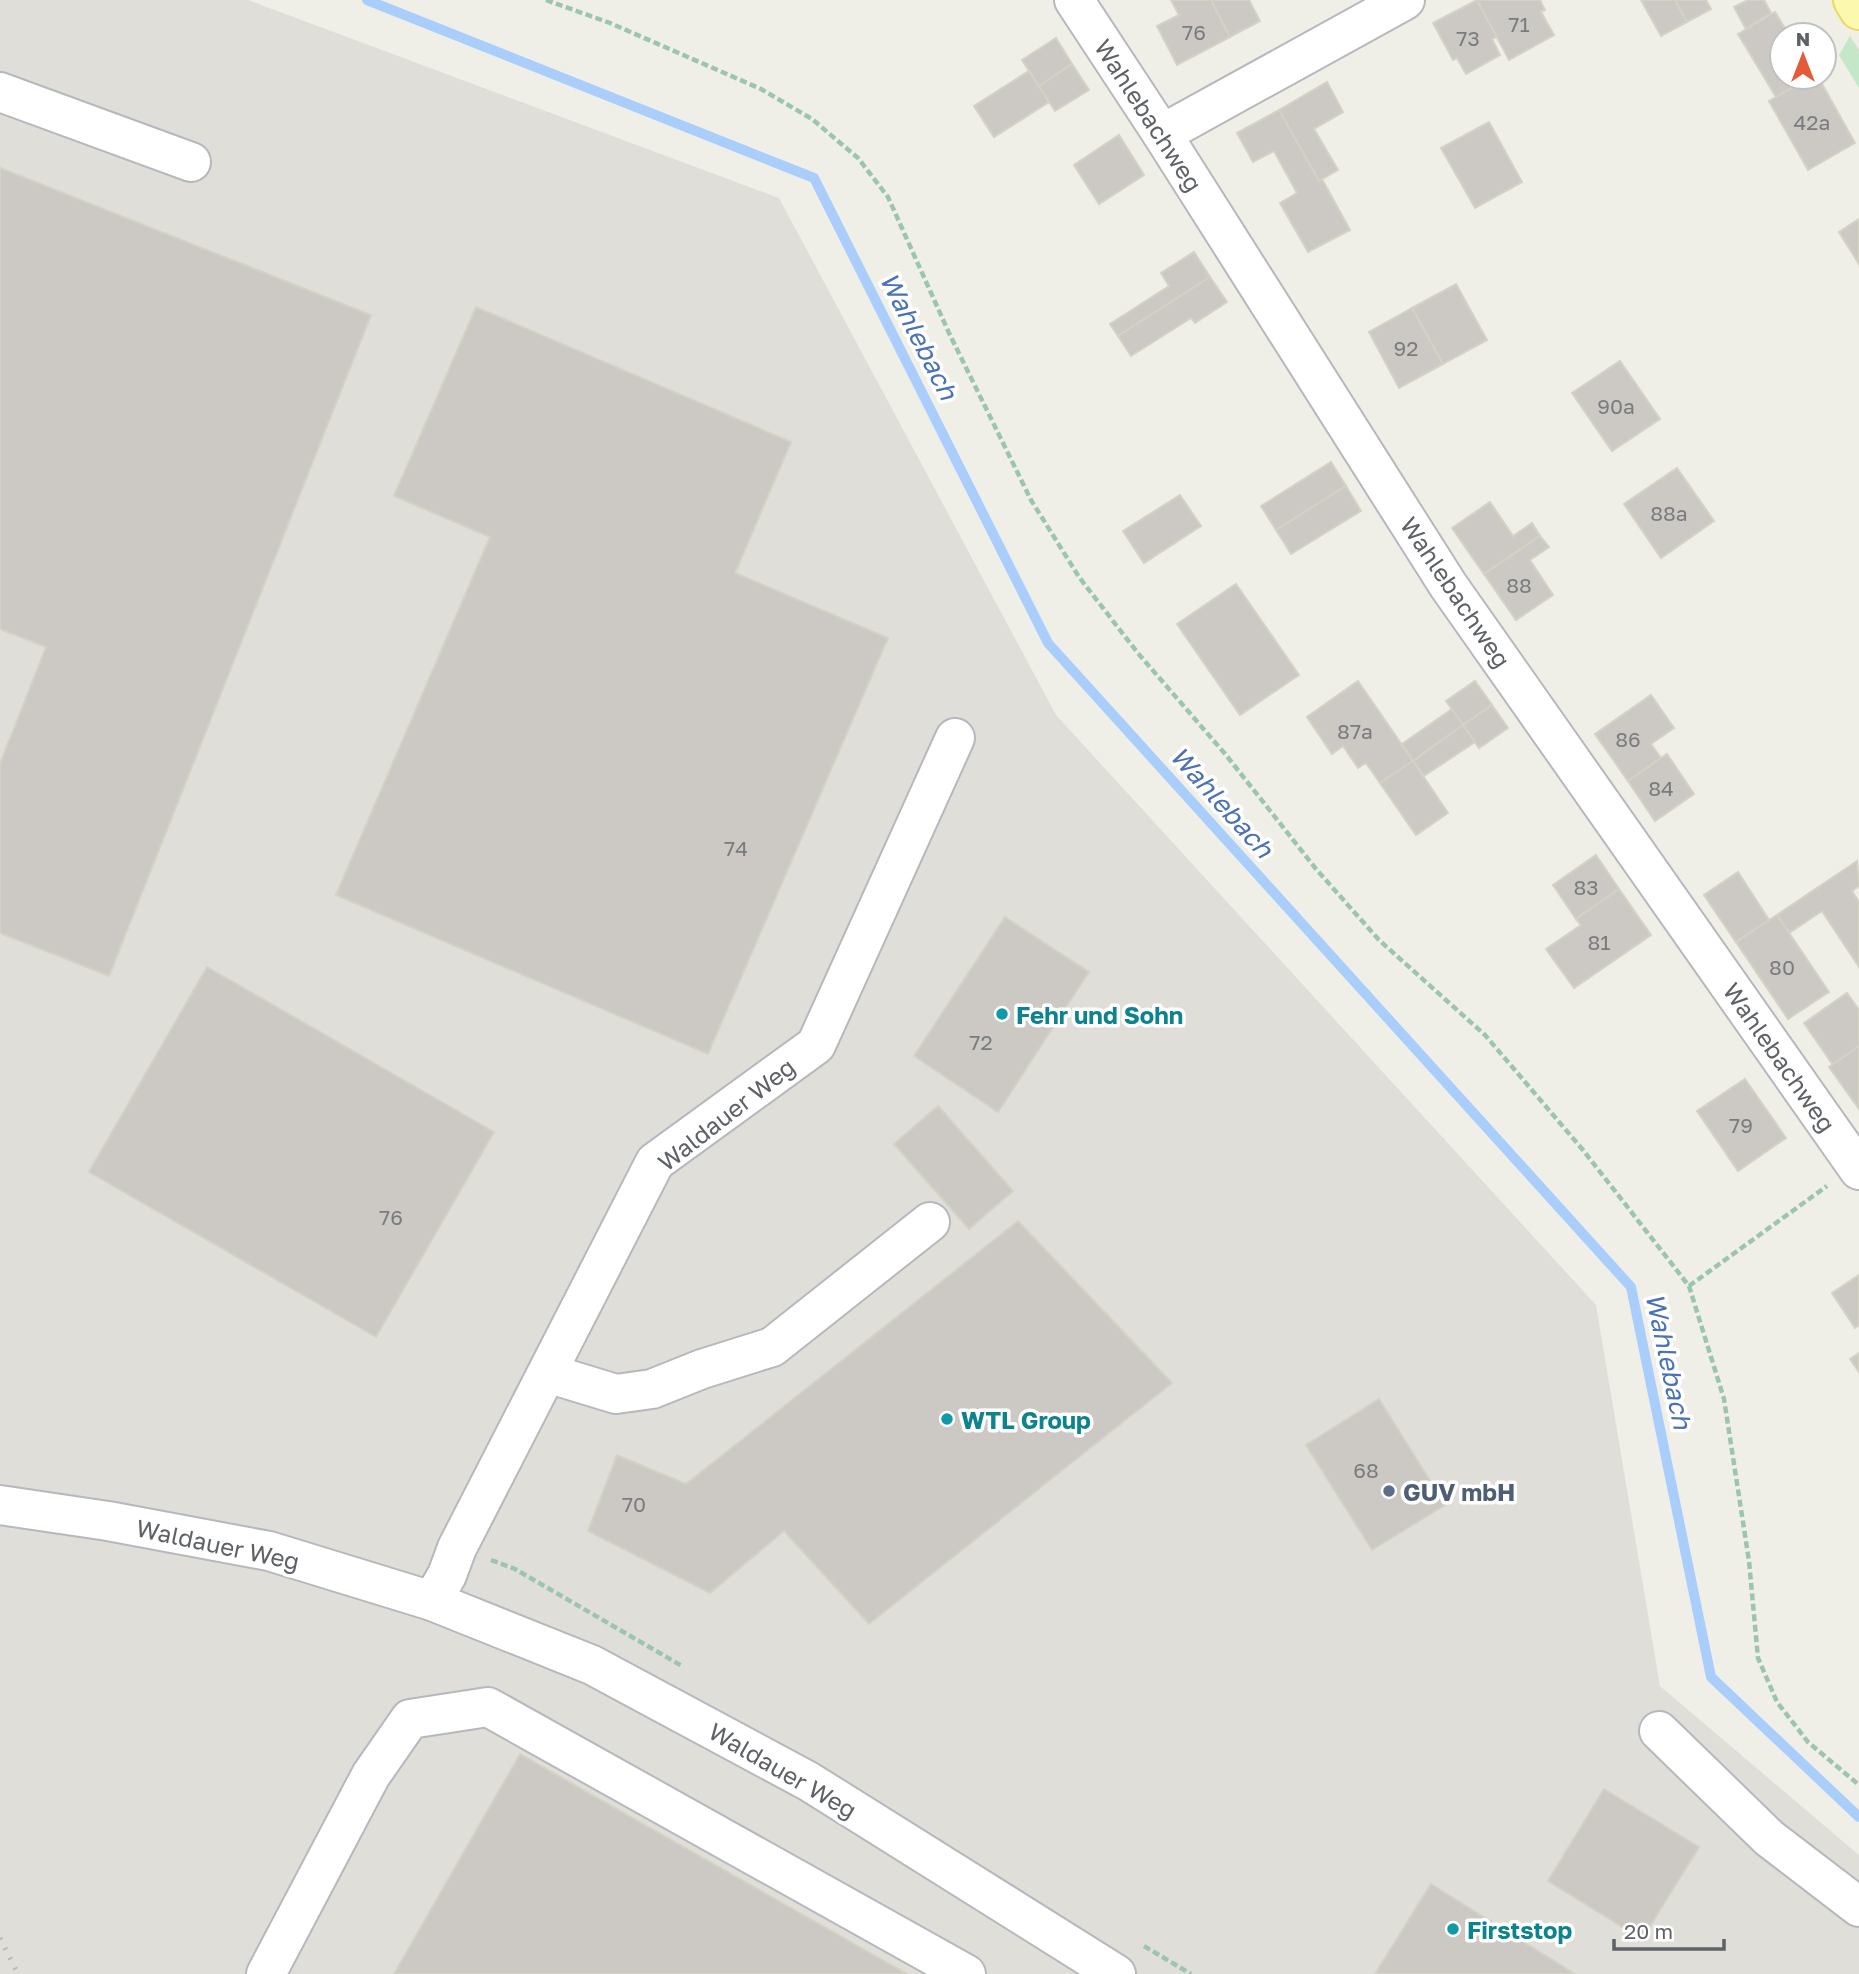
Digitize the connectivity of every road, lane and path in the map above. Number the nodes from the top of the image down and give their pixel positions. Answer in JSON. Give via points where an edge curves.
{"nodes":[{"id":1,"x":547,"y":0,"type":"edge"},
{"id":2,"x":1074,"y":0,"type":"edge"},
{"id":3,"x":1405,"y":0,"type":"edge"},
{"id":4,"x":1853,"y":0,"type":"edge"},
{"id":5,"x":1859,"y":10,"type":"edge"},
{"id":6,"x":0,"y":92,"type":"edge"},
{"id":7,"x":1162,"y":134,"type":"junction"},
{"id":8,"x":191,"y":162,"type":"dead end"},
{"id":9,"x":956,"y":737,"type":"dead end"},
{"id":10,"x":1858,"y":1166,"type":"edge"},
{"id":11,"x":930,"y":1222,"type":"dead end"},
{"id":12,"x":1689,"y":1286,"type":"junction"},
{"id":13,"x":547,"y":1373,"type":"junction"},
{"id":14,"x":0,"y":1505,"type":"edge"},
{"id":15,"x":432,"y":1601,"type":"junction"},
{"id":16,"x":1659,"y":1731,"type":"dead end"},
{"id":17,"x":1859,"y":1784,"type":"edge"},
{"id":18,"x":1859,"y":1907,"type":"edge"},
{"id":19,"x":266,"y":1974,"type":"edge"},
{"id":20,"x":966,"y":1974,"type":"edge"},
{"id":21,"x":1116,"y":1974,"type":"edge"}],
"edges":[{"from":1,"to":12,"type":"path","via":[[761,89],[812,119],[858,158],[888,197],[1031,500],[1079,578],[1316,869],[1379,940],[1485,1035],[1583,1150]]},
{"from":2,"to":7,"type":"street","name":"Wahlebachweg"},
{"from":3,"to":7,"type":"street"},
{"from":4,"to":5,"type":"main road"},
{"from":6,"to":8,"type":"street"},
{"from":7,"to":10,"type":"street","name":"Wahlebachweg","via":[[1448,585]]},
{"from":9,"to":13,"type":"street","name":"Waldauer Weg","via":[[816,1045],[655,1162]]},
{"from":10,"to":12,"type":"path"},
{"from":11,"to":13,"type":"street","via":[[772,1347],[652,1389],[616,1394]]},
{"from":12,"to":17,"type":"path","via":[[1724,1399],[1749,1561],[1758,1658],[1777,1702],[1808,1742]]},
{"from":13,"to":15,"type":"street","name":"Waldauer Weg"},
{"from":14,"to":15,"type":"street","name":"Waldauer Weg","via":[[269,1551]]},
{"from":15,"to":21,"type":"street","name":"Waldauer Weg","via":[[592,1665],[808,1781]]},
{"from":16,"to":18,"type":"street","via":[[1769,1838]]},
{"from":19,"to":20,"type":"street","via":[[370,1775],[410,1719],[488,1707]]}]}
